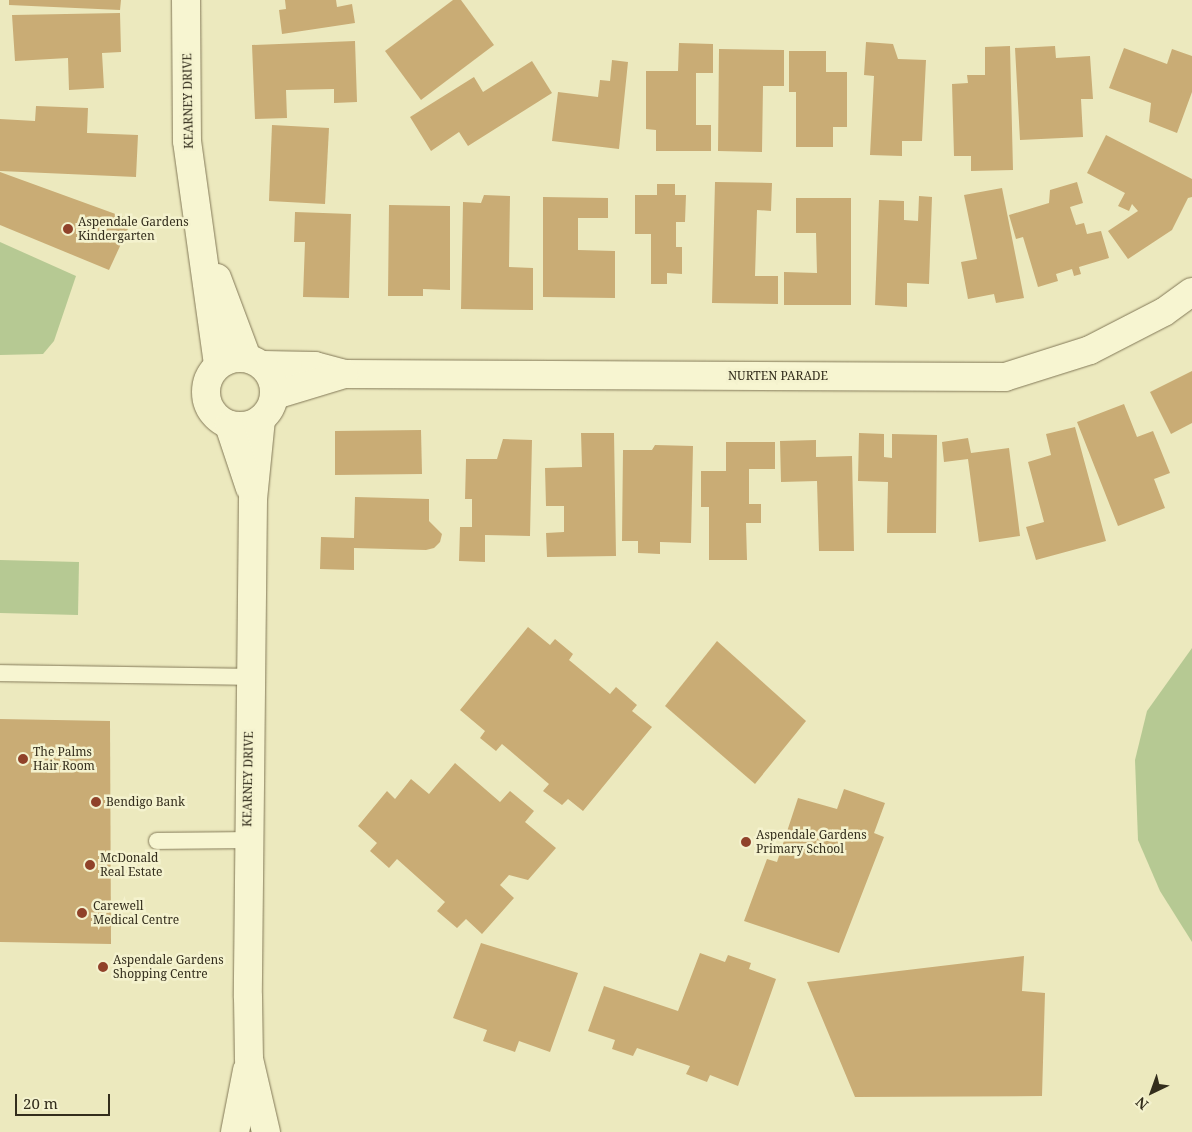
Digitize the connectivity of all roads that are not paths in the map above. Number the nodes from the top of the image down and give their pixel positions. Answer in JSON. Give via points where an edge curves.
{"nodes":[{"id":1,"x":186,"y":0,"type":"edge"},
{"id":2,"x":200,"y":232,"type":"junction"},
{"id":3,"x":1192,"y":292,"type":"edge"},
{"id":4,"x":255,"y":362,"type":"junction"},
{"id":5,"x":218,"y":365,"type":"junction"},
{"id":6,"x":344,"y":374,"type":"junction"},
{"id":7,"x":275,"y":395,"type":"junction"},
{"id":8,"x":261,"y":419,"type":"junction"},
{"id":9,"x":229,"y":425,"type":"junction"},
{"id":10,"x":253,"y":499,"type":"junction"},
{"id":11,"x":0,"y":673,"type":"edge"},
{"id":12,"x":250,"y":677,"type":"junction"},
{"id":13,"x":247,"y":840,"type":"junction"},
{"id":14,"x":157,"y":842,"type":"dead end"},
{"id":15,"x":250,"y":1059,"type":"junction"},
{"id":16,"x":235,"y":1132,"type":"edge"},
{"id":17,"x":240,"y":1132,"type":"edge"},
{"id":18,"x":264,"y":1132,"type":"edge"}],
"edges":[{"from":1,"to":2,"type":"street","name":"KEARNEY DRIVE","via":[[187,141]]},
{"from":2,"to":4,"type":"street","name":"KEARNEY DRIVE"},
{"from":2,"to":5,"type":"street","name":"KEARNEY DRIVE"},
{"from":3,"to":6,"type":"street","name":"NURTEN PARADE","via":[[1164,312],[1090,350],[1005,377]]},
{"from":4,"to":5,"type":"street","via":[[227,359]]},
{"from":4,"to":6,"type":"street","name":"NURTEN PARADE","via":[[315,366]]},
{"from":4,"to":7,"type":"street","via":[[274,384]]},
{"from":5,"to":9,"type":"street","via":[[211,374],[206,395],[213,413]]},
{"from":6,"to":7,"type":"street","name":"NURTEN PARADE"},
{"from":7,"to":8,"type":"street","via":[[273,404]]},
{"from":8,"to":9,"type":"street","via":[[251,424]]},
{"from":8,"to":10,"type":"street","name":"KEARNEY DRIVE"},
{"from":9,"to":10,"type":"street","name":"KEARNEY DRIVE"},
{"from":10,"to":12,"type":"street","name":"KEARNEY DRIVE"},
{"from":11,"to":12,"type":"lane"},
{"from":12,"to":13,"type":"street","name":"KEARNEY DRIVE"},
{"from":13,"to":14,"type":"lane"},
{"from":13,"to":15,"type":"street","name":"KEARNEY DRIVE"},
{"from":15,"to":16,"type":"street","name":"KEARNEY DRIVE"},
{"from":15,"to":18,"type":"street","name":"KEARNEY DRIVE"},
{"from":17,"to":18,"type":"street"}]}
